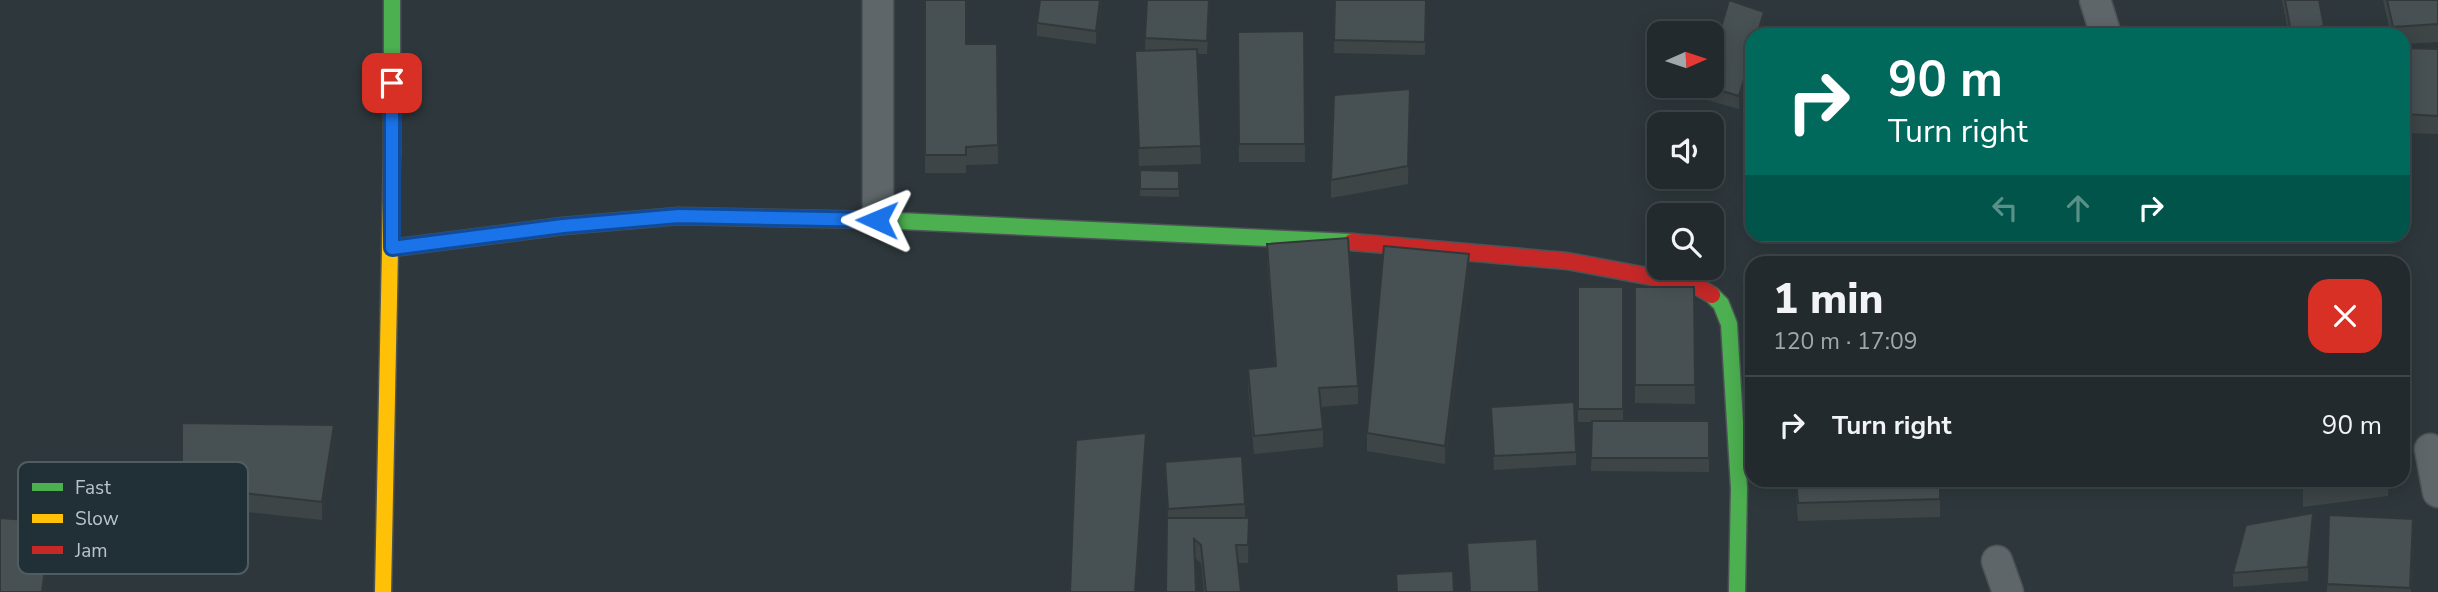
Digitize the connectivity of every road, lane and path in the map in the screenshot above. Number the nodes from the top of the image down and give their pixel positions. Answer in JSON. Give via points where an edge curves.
{"nodes":[{"id":1,"x":392,"y":0,"type":"edge"},
{"id":2,"x":878,"y":0,"type":"edge"},
{"id":3,"x":2095,"y":0,"type":"edge"},
{"id":4,"x":2104,"y":28,"type":"edge"},
{"id":5,"x":877,"y":220,"type":"junction"},
{"id":6,"x":392,"y":248,"type":"junction"},
{"id":7,"x":2430,"y":449,"type":"dead end"},
{"id":8,"x":2438,"y":492,"type":"edge"},
{"id":9,"x":1997,"y":561,"type":"dead end"},
{"id":10,"x":383,"y":592,"type":"edge"},
{"id":11,"x":1737,"y":592,"type":"edge"},
{"id":12,"x":2007,"y":592,"type":"edge"}],
"edges":[{"from":1,"to":6,"type":"street"},
{"from":2,"to":5,"type":"street"},
{"from":3,"to":4,"type":"street"},
{"from":5,"to":6,"type":"street","via":[[679,216]]},
{"from":5,"to":11,"type":"street","via":[[1405,245],[1567,261],[1695,285],[1724,304],[1729,324],[1739,488]]},
{"from":6,"to":10,"type":"street"},
{"from":7,"to":8,"type":"street"},
{"from":9,"to":12,"type":"street"}]}
